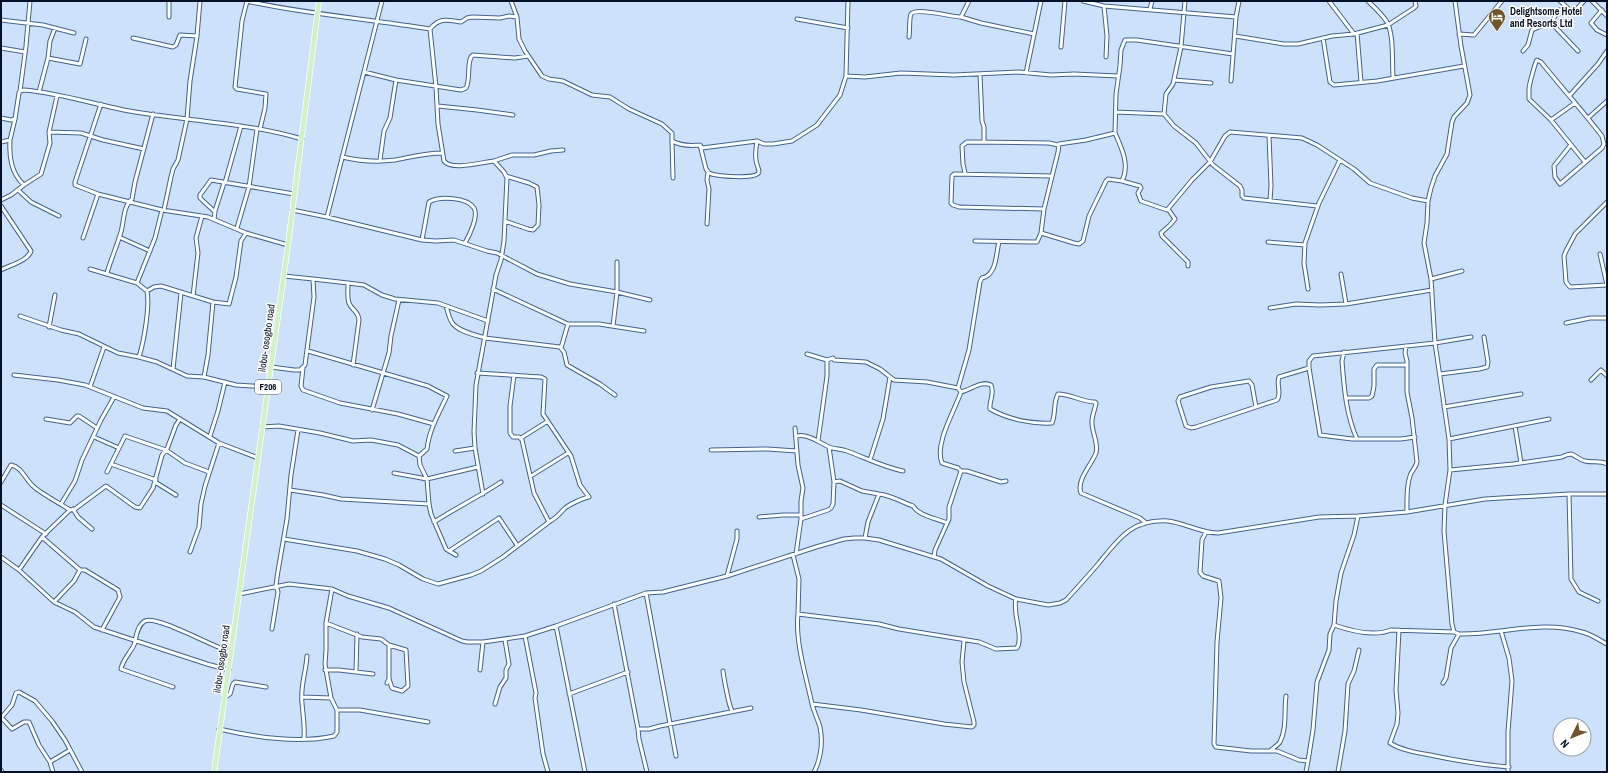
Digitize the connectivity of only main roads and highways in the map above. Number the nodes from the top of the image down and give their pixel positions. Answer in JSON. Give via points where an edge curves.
{"nodes":[{"id":1,"x":320,"y":1,"type":"edge"},
{"id":2,"x":214,"y":772,"type":"edge"}],
"edges":[{"from":1,"to":2,"type":"main road","name":"ilobu- osogbo road","number":"F206"}]}
